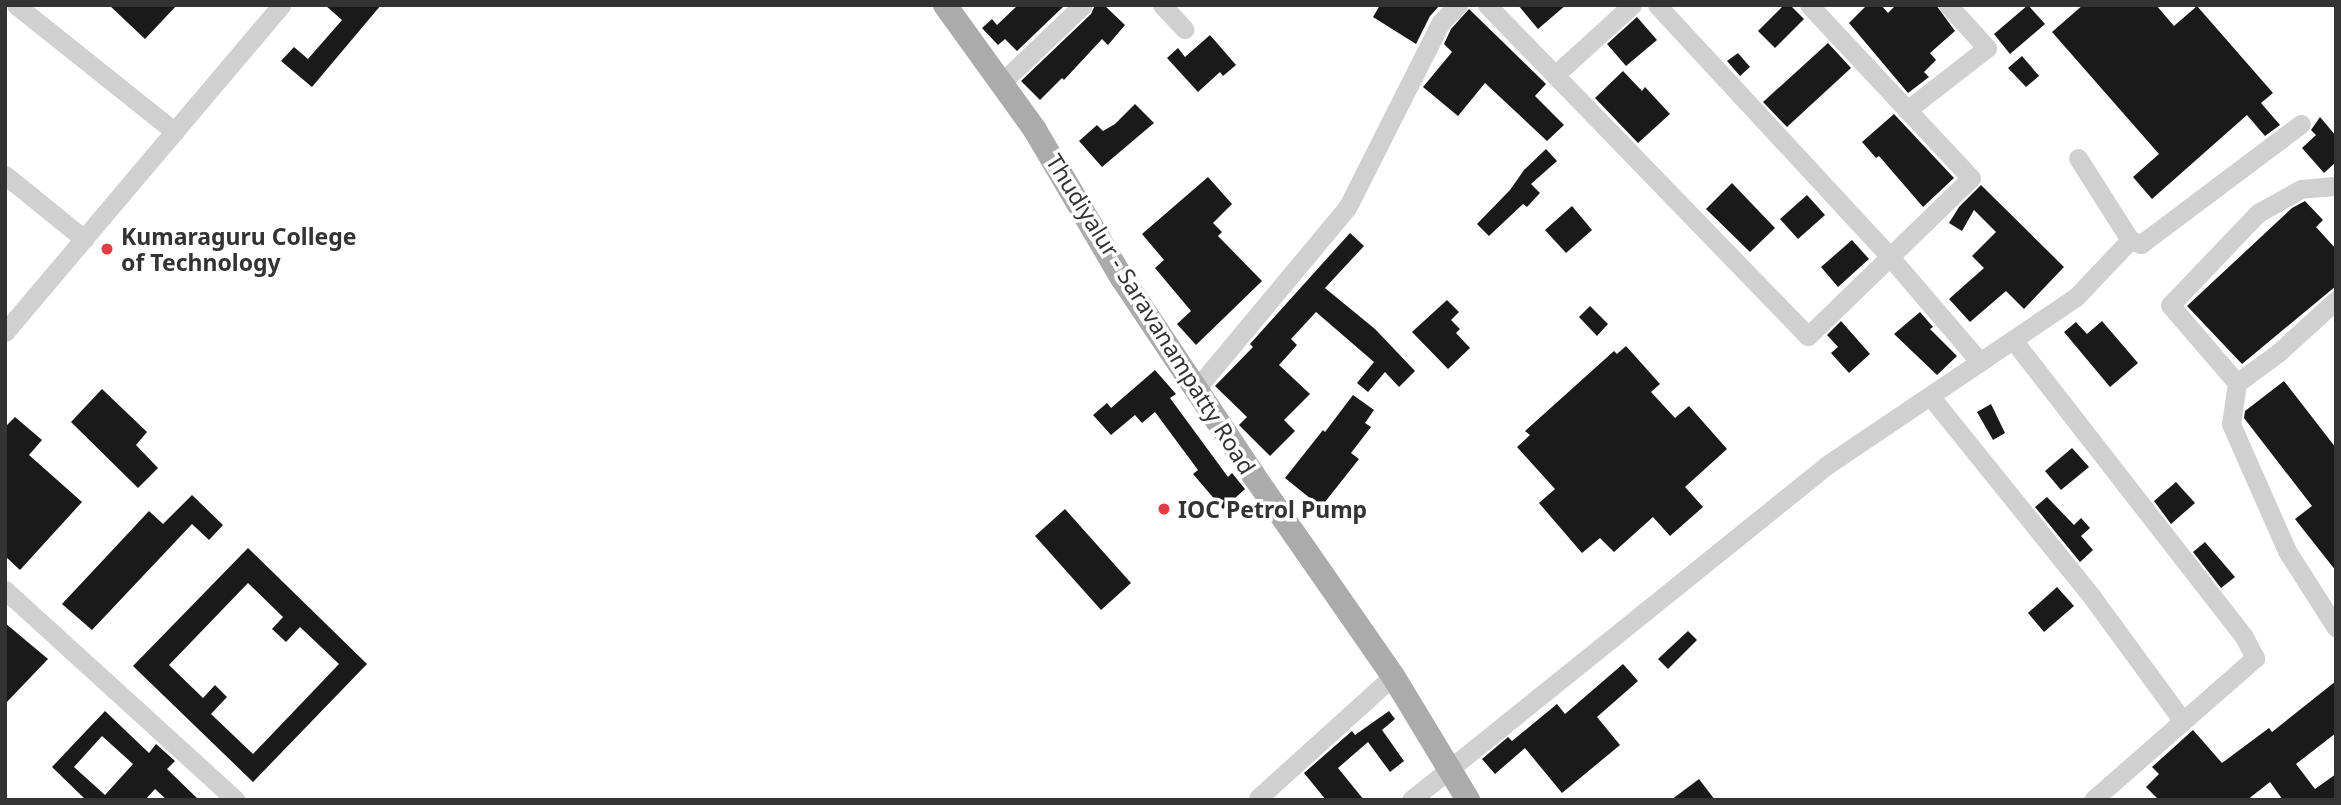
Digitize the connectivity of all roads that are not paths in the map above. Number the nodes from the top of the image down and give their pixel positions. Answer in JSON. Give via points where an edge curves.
{"nodes":[{"id":1,"x":16,"y":5,"type":"edge"},
{"id":2,"x":281,"y":5,"type":"edge"},
{"id":3,"x":945,"y":5,"type":"edge"},
{"id":4,"x":1083,"y":5,"type":"edge"},
{"id":5,"x":1162,"y":5,"type":"edge"},
{"id":6,"x":1458,"y":5,"type":"edge"},
{"id":7,"x":1487,"y":5,"type":"edge"},
{"id":8,"x":1632,"y":5,"type":"edge"},
{"id":9,"x":1657,"y":5,"type":"edge"},
{"id":10,"x":1809,"y":5,"type":"edge"},
{"id":11,"x":1948,"y":5,"type":"edge"},
{"id":12,"x":1184,"y":29,"type":"dead end"},
{"id":13,"x":1555,"y":75,"type":"junction"},
{"id":14,"x":1001,"y":83,"type":"junction"},
{"id":15,"x":1907,"y":110,"type":"junction"},
{"id":16,"x":2301,"y":124,"type":"dead end"},
{"id":17,"x":175,"y":132,"type":"junction"},
{"id":18,"x":2078,"y":158,"type":"dead end"},
{"id":19,"x":5,"y":175,"type":"edge"},
{"id":20,"x":2335,"y":186,"type":"edge"},
{"id":21,"x":84,"y":239,"type":"junction"},
{"id":22,"x":2130,"y":240,"type":"junction"},
{"id":23,"x":1890,"y":257,"type":"junction"},
{"id":24,"x":2336,"y":300,"type":"edge"},
{"id":25,"x":5,"y":332,"type":"edge"},
{"id":26,"x":2013,"y":340,"type":"junction"},
{"id":27,"x":1980,"y":362,"type":"junction"},
{"id":28,"x":2237,"y":383,"type":"junction"},
{"id":29,"x":1196,"y":389,"type":"junction"},
{"id":30,"x":1930,"y":396,"type":"junction"},
{"id":31,"x":5,"y":590,"type":"edge"},
{"id":32,"x":2336,"y":628,"type":"edge"},
{"id":33,"x":1392,"y":676,"type":"junction"},
{"id":34,"x":2182,"y":720,"type":"junction"},
{"id":35,"x":1450,"y":770,"type":"junction"},
{"id":36,"x":1258,"y":799,"type":"edge"},
{"id":37,"x":236,"y":800,"type":"edge"},
{"id":38,"x":1411,"y":800,"type":"edge"},
{"id":39,"x":1468,"y":800,"type":"edge"},
{"id":40,"x":2093,"y":800,"type":"edge"}],
"edges":[{"from":1,"to":17,"type":"street"},
{"from":2,"to":17,"type":"street"},
{"from":3,"to":14,"type":"main road","name":"Thudiyalur - Saravanampatty Road"},
{"from":4,"to":14,"type":"street"},
{"from":5,"to":12,"type":"street"},
{"from":6,"to":29,"type":"street","via":[[1441,22],[1347,208]]},
{"from":7,"to":13,"type":"street"},
{"from":8,"to":13,"type":"street"},
{"from":9,"to":23,"type":"street"},
{"from":10,"to":15,"type":"street"},
{"from":11,"to":15,"type":"street","via":[[1987,48]]},
{"from":13,"to":23,"type":"street","via":[[1808,336]]},
{"from":14,"to":29,"type":"main road","name":"Thudiyalur - Saravanampatty Road"},
{"from":15,"to":23,"type":"street","via":[[1970,178]]},
{"from":16,"to":22,"type":"street","via":[[2141,244]]},
{"from":17,"to":21,"type":"street"},
{"from":18,"to":22,"type":"street"},
{"from":19,"to":21,"type":"street"},
{"from":20,"to":28,"type":"street","via":[[2301,189],[2258,213],[2170,305]]},
{"from":21,"to":25,"type":"street"},
{"from":22,"to":26,"type":"street","via":[[2077,297]]},
{"from":23,"to":27,"type":"street"},
{"from":24,"to":28,"type":"street"},
{"from":26,"to":27,"type":"street"},
{"from":26,"to":34,"type":"street","via":[[2245,637],[2255,658]]},
{"from":27,"to":30,"type":"street"},
{"from":28,"to":32,"type":"street","via":[[2231,424],[2287,551]]},
{"from":29,"to":33,"type":"main road","name":"Thudiyalur - Saravanampatty Road"},
{"from":30,"to":34,"type":"street","via":[[2092,597]]},
{"from":30,"to":35,"type":"street","via":[[1827,465]]},
{"from":31,"to":37,"type":"street"},
{"from":33,"to":35,"type":"main road","name":"Thudiyalur - Saravanampatty Road"},
{"from":33,"to":36,"type":"street"},
{"from":34,"to":40,"type":"street"},
{"from":35,"to":38,"type":"street"},
{"from":35,"to":39,"type":"main road","name":"Thudiyalur - Saravanampatty Road"}]}
